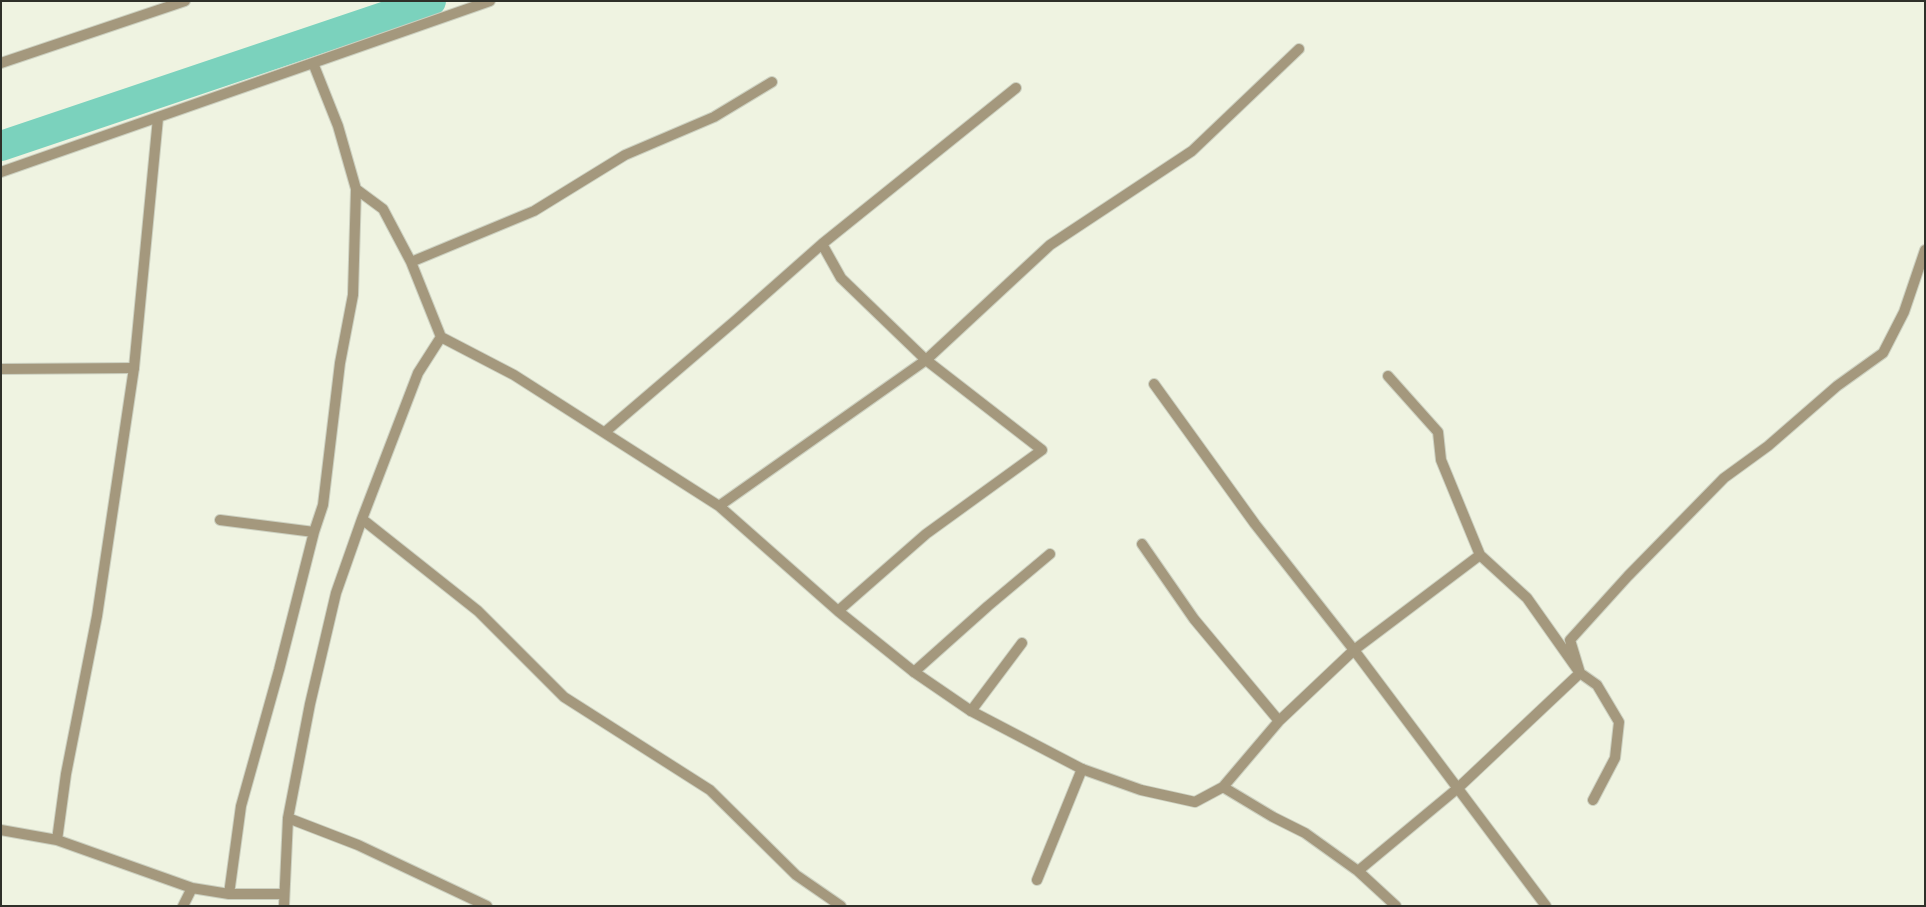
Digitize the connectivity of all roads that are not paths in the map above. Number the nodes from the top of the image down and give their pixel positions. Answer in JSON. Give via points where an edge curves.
{"nodes":[{"id":1,"x":185,"y":1,"type":"edge"},
{"id":2,"x":490,"y":1,"type":"edge"},
{"id":3,"x":1299,"y":49,"type":"dead end"},
{"id":4,"x":1,"y":63,"type":"edge"},
{"id":5,"x":312,"y":63,"type":"junction"},
{"id":6,"x":772,"y":82,"type":"dead end"},
{"id":7,"x":1016,"y":88,"type":"dead end"},
{"id":8,"x":158,"y":118,"type":"junction"},
{"id":9,"x":1,"y":172,"type":"edge"},
{"id":10,"x":356,"y":189,"type":"junction"},
{"id":11,"x":822,"y":244,"type":"junction"},
{"id":12,"x":1925,"y":250,"type":"edge"},
{"id":13,"x":411,"y":262,"type":"junction"},
{"id":14,"x":441,"y":337,"type":"junction"},
{"id":15,"x":926,"y":360,"type":"junction"},
{"id":16,"x":134,"y":368,"type":"junction"},
{"id":17,"x":1,"y":369,"type":"edge"},
{"id":18,"x":1388,"y":376,"type":"dead end"},
{"id":19,"x":1154,"y":384,"type":"dead end"},
{"id":20,"x":605,"y":432,"type":"junction"},
{"id":21,"x":719,"y":506,"type":"junction"},
{"id":22,"x":362,"y":519,"type":"junction"},
{"id":23,"x":220,"y":520,"type":"dead end"},
{"id":24,"x":314,"y":532,"type":"junction"},
{"id":25,"x":1142,"y":544,"type":"dead end"},
{"id":26,"x":1050,"y":554,"type":"dead end"},
{"id":27,"x":1480,"y":555,"type":"junction"},
{"id":28,"x":838,"y":611,"type":"junction"},
{"id":29,"x":1022,"y":643,"type":"dead end"},
{"id":30,"x":1354,"y":650,"type":"junction"},
{"id":31,"x":914,"y":672,"type":"junction"},
{"id":32,"x":1580,"y":673,"type":"junction"},
{"id":33,"x":971,"y":711,"type":"junction"},
{"id":34,"x":1279,"y":721,"type":"junction"},
{"id":35,"x":1082,"y":769,"type":"junction"},
{"id":36,"x":1223,"y":787,"type":"junction"},
{"id":37,"x":1458,"y":788,"type":"junction"},
{"id":38,"x":1593,"y":800,"type":"dead end"},
{"id":39,"x":288,"y":818,"type":"junction"},
{"id":40,"x":1,"y":830,"type":"edge"},
{"id":41,"x":57,"y":840,"type":"junction"},
{"id":42,"x":1358,"y":871,"type":"junction"},
{"id":43,"x":1036,"y":880,"type":"dead end"},
{"id":44,"x":192,"y":888,"type":"junction"},
{"id":45,"x":229,"y":894,"type":"junction"},
{"id":46,"x":283,"y":894,"type":"junction"},
{"id":47,"x":183,"y":906,"type":"edge"},
{"id":48,"x":284,"y":906,"type":"edge"},
{"id":49,"x":487,"y":906,"type":"edge"},
{"id":50,"x":840,"y":906,"type":"edge"},
{"id":51,"x":1396,"y":906,"type":"edge"},
{"id":52,"x":1546,"y":906,"type":"edge"}],
"edges":[{"from":1,"to":4,"type":"street"},
{"from":2,"to":5,"type":"street"},
{"from":3,"to":15,"type":"street","via":[[1192,150],[1050,245]]},
{"from":5,"to":8,"type":"street"},
{"from":5,"to":10,"type":"street","via":[[338,126]]},
{"from":6,"to":13,"type":"street","via":[[714,117],[625,155],[534,211]]},
{"from":7,"to":11,"type":"street"},
{"from":8,"to":9,"type":"street"},
{"from":8,"to":16,"type":"street"},
{"from":10,"to":13,"type":"street","via":[[383,209]]},
{"from":10,"to":24,"type":"street","via":[[353,295],[340,364],[324,505]]},
{"from":11,"to":15,"type":"street","via":[[841,278]]},
{"from":11,"to":20,"type":"street"},
{"from":12,"to":32,"type":"street","via":[[1904,312],[1883,353],[1837,386],[1768,446],[1724,478],[1628,576],[1570,640]]},
{"from":13,"to":14,"type":"street"},
{"from":14,"to":20,"type":"street","via":[[514,375]]},
{"from":14,"to":22,"type":"street","via":[[418,373]]},
{"from":15,"to":21,"type":"street"},
{"from":15,"to":28,"type":"street","via":[[1042,450],[926,534]]},
{"from":16,"to":17,"type":"street"},
{"from":16,"to":41,"type":"street","via":[[97,616],[66,774]]},
{"from":18,"to":27,"type":"street","via":[[1438,432],[1441,460]]},
{"from":19,"to":30,"type":"street","via":[[1255,524]]},
{"from":20,"to":21,"type":"street"},
{"from":21,"to":28,"type":"street"},
{"from":22,"to":39,"type":"street","via":[[336,593],[310,704]]},
{"from":22,"to":50,"type":"street","via":[[478,611],[564,696],[710,790],[796,875]]},
{"from":23,"to":24,"type":"street"},
{"from":24,"to":45,"type":"street","via":[[241,806]]},
{"from":25,"to":34,"type":"street","via":[[1194,619]]},
{"from":26,"to":31,"type":"street"},
{"from":27,"to":30,"type":"street"},
{"from":27,"to":32,"type":"street","via":[[1527,598]]},
{"from":28,"to":31,"type":"street"},
{"from":29,"to":33,"type":"street"},
{"from":30,"to":34,"type":"street"},
{"from":30,"to":37,"type":"street"},
{"from":31,"to":33,"type":"street"},
{"from":32,"to":37,"type":"street"},
{"from":32,"to":38,"type":"street","via":[[1597,686],[1619,722],[1615,758]]},
{"from":33,"to":35,"type":"street"},
{"from":34,"to":36,"type":"street"},
{"from":35,"to":36,"type":"street","via":[[1141,790],[1195,802]]},
{"from":35,"to":43,"type":"street"},
{"from":36,"to":42,"type":"street","via":[[1305,833]]},
{"from":37,"to":42,"type":"street"},
{"from":37,"to":52,"type":"street"},
{"from":39,"to":46,"type":"street"},
{"from":39,"to":49,"type":"street","via":[[358,845]]},
{"from":40,"to":41,"type":"street"},
{"from":41,"to":44,"type":"street"},
{"from":42,"to":51,"type":"street"},
{"from":44,"to":45,"type":"street"},
{"from":44,"to":47,"type":"street"},
{"from":45,"to":46,"type":"street"},
{"from":46,"to":48,"type":"street"}]}
